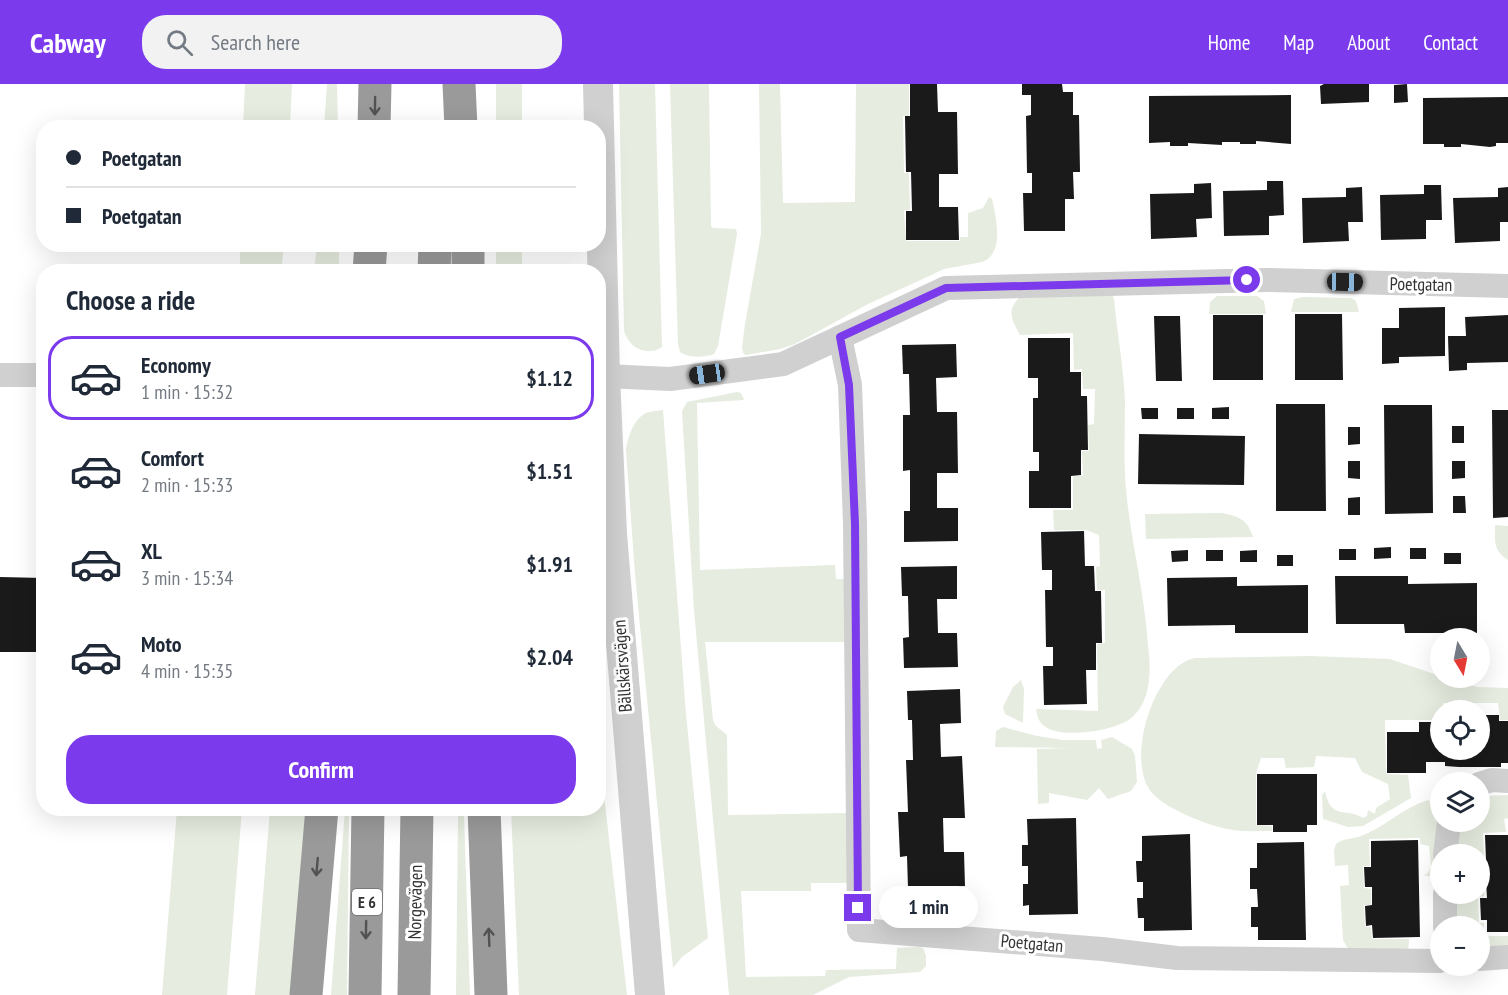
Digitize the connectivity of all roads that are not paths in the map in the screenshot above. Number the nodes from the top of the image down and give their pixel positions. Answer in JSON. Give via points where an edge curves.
{"nodes":[{"id":1,"x":375,"y":84,"type":"edge"},
{"id":2,"x":442,"y":84,"type":"edge"},
{"id":3,"x":459,"y":84,"type":"edge"},
{"id":4,"x":598,"y":84,"type":"edge"},
{"id":5,"x":374,"y":120,"type":"edge"},
{"id":6,"x":440,"y":120,"type":"edge"},
{"id":7,"x":461,"y":120,"type":"edge"},
{"id":8,"x":599,"y":120,"type":"edge"},
{"id":9,"x":1508,"y":286,"type":"edge"},
{"id":10,"x":840,"y":337,"type":"junction"},
{"id":11,"x":0,"y":375,"type":"edge"},
{"id":12,"x":36,"y":375,"type":"edge"},
{"id":13,"x":606,"y":376,"type":"edge"},
{"id":14,"x":606,"y":416,"type":"edge"},
{"id":15,"x":1490,"y":781,"type":"edge"},
{"id":16,"x":1508,"y":782,"type":"edge"},
{"id":17,"x":321,"y":816,"type":"edge"},
{"id":18,"x":368,"y":816,"type":"edge"},
{"id":19,"x":417,"y":816,"type":"edge"},
{"id":20,"x":484,"y":816,"type":"edge"},
{"id":21,"x":1508,"y":957,"type":"edge"},
{"id":22,"x":1490,"y":958,"type":"edge"},
{"id":23,"x":1430,"y":961,"type":"edge"},
{"id":24,"x":306,"y":995,"type":"edge"},
{"id":25,"x":365,"y":995,"type":"edge"},
{"id":26,"x":414,"y":995,"type":"edge"},
{"id":27,"x":491,"y":995,"type":"edge"},
{"id":28,"x":650,"y":995,"type":"edge"}],
"edges":[{"from":1,"to":5,"type":"highway","one_way":true},
{"from":2,"to":6,"type":"highway"},
{"from":3,"to":7,"type":"highway"},
{"from":4,"to":8,"type":"street","name":"Bällskärsvägen"},
{"from":9,"to":10,"type":"street","name":"Poetgatan","via":[[1268,280],[946,288]]},
{"from":10,"to":13,"type":"street","name":"Poetgatan","via":[[783,364],[670,379]]},
{"from":10,"to":23,"type":"street","name":"Poetgatan","via":[[849,385],[855,524],[859,930],[1177,958]]},
{"from":11,"to":12,"type":"street"},
{"from":14,"to":28,"type":"street","name":"Bällskärsvägen"},
{"from":15,"to":16,"type":"street"},
{"from":17,"to":24,"type":"highway","one_way":true},
{"from":18,"to":25,"type":"highway","number":"E 6","one_way":true},
{"from":19,"to":26,"type":"highway","name":"Norgevägen"},
{"from":27,"to":20,"type":"highway","one_way":true},
{"from":21,"to":22,"type":"street"}]}
